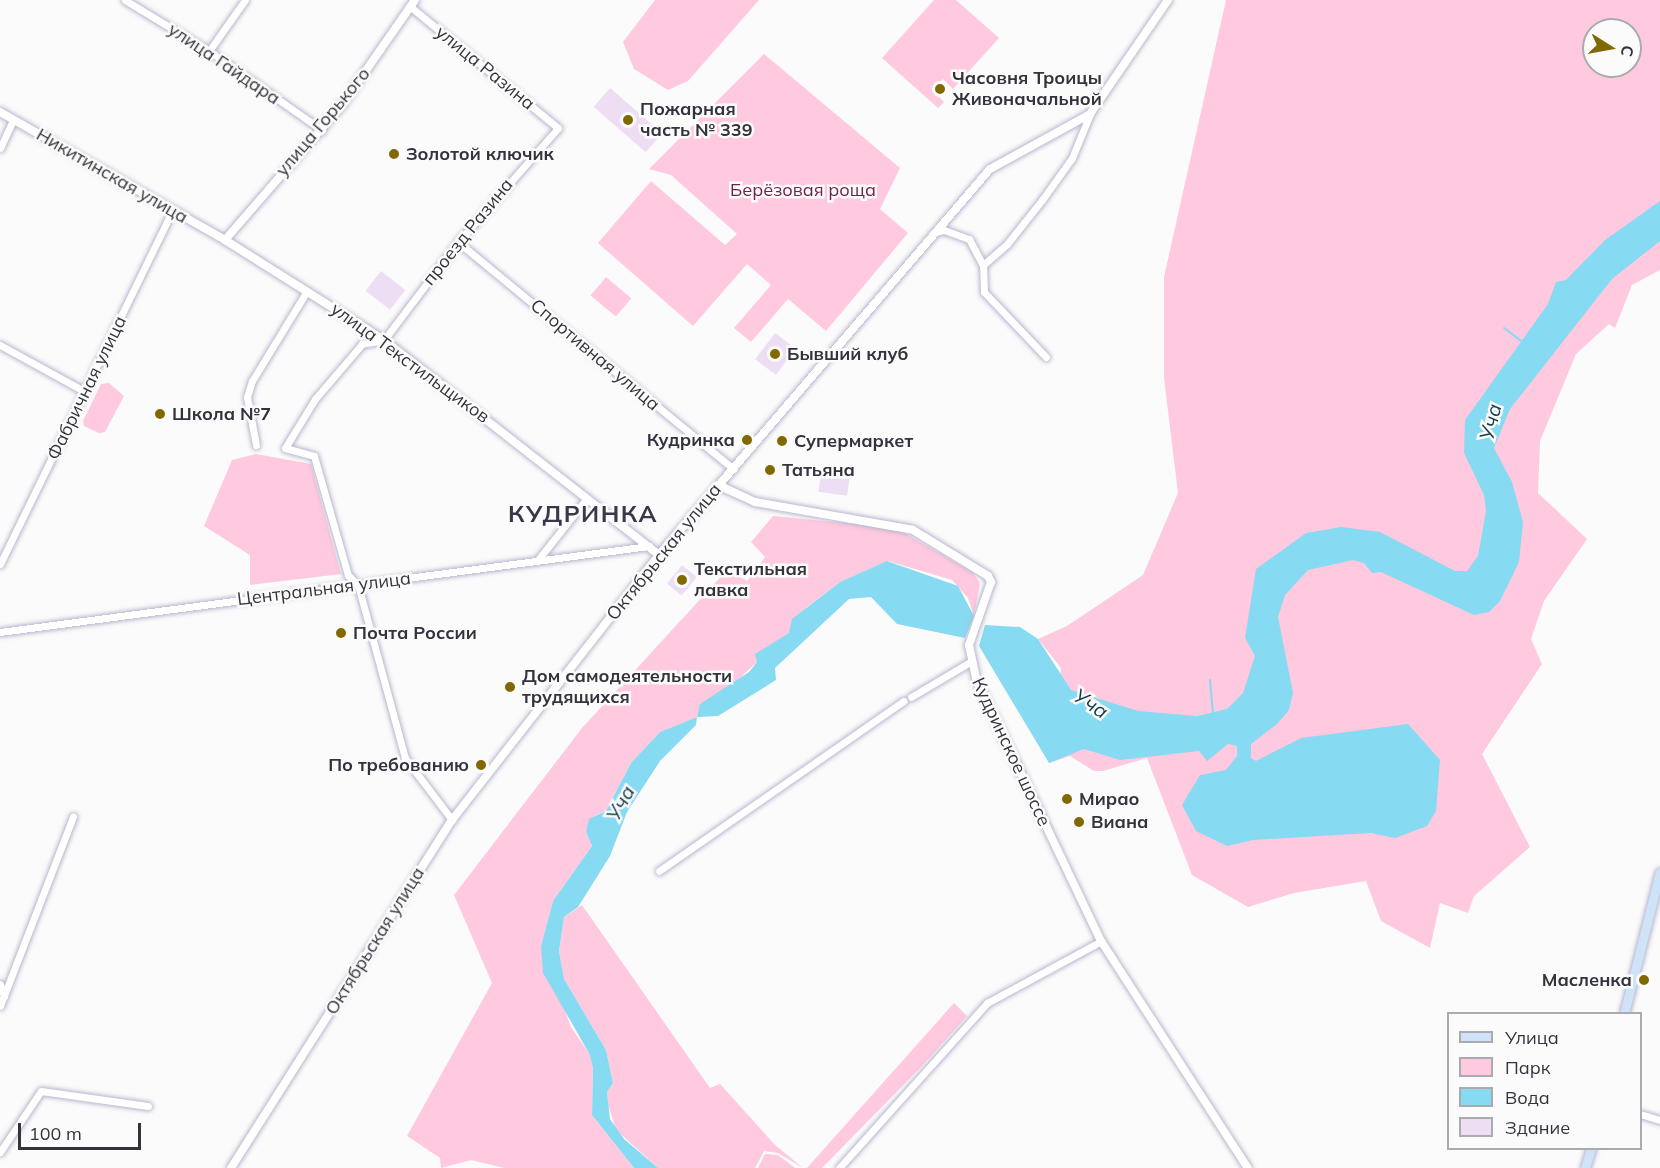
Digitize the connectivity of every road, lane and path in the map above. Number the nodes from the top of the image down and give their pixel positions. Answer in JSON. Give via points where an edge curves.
{"nodes":[{"id":1,"x":125,"y":0,"type":"edge"},
{"id":2,"x":245,"y":0,"type":"edge"},
{"id":3,"x":1168,"y":0,"type":"edge"},
{"id":4,"x":413,"y":4,"type":"edge"},
{"id":5,"x":209,"y":51,"type":"junction"},
{"id":6,"x":0,"y":112,"type":"edge"},
{"id":7,"x":1090,"y":114,"type":"junction"},
{"id":8,"x":13,"y":120,"type":"junction"},
{"id":9,"x":558,"y":128,"type":"joint"},
{"id":10,"x":322,"y":130,"type":"junction"},
{"id":11,"x":0,"y":148,"type":"edge"},
{"id":12,"x":172,"y":211,"type":"junction"},
{"id":13,"x":930,"y":234,"type":"junction"},
{"id":14,"x":225,"y":240,"type":"junction"},
{"id":15,"x":459,"y":242,"type":"junction"},
{"id":16,"x":983,"y":265,"type":"junction"},
{"id":17,"x":307,"y":291,"type":"junction"},
{"id":18,"x":384,"y":340,"type":"junction"},
{"id":19,"x":0,"y":345,"type":"edge"},
{"id":20,"x":1046,"y":357,"type":"dead end"},
{"id":21,"x":86,"y":392,"type":"junction"},
{"id":22,"x":256,"y":445,"type":"dead end"},
{"id":23,"x":733,"y":469,"type":"junction"},
{"id":24,"x":718,"y":485,"type":"junction"},
{"id":25,"x":587,"y":498,"type":"junction"},
{"id":26,"x":649,"y":546,"type":"junction"},
{"id":27,"x":659,"y":555,"type":"junction"},
{"id":28,"x":537,"y":561,"type":"junction"},
{"id":29,"x":0,"y":564,"type":"edge"},
{"id":30,"x":358,"y":585,"type":"junction"},
{"id":31,"x":0,"y":632,"type":"edge"},
{"id":32,"x":970,"y":662,"type":"junction"},
{"id":33,"x":73,"y":817,"type":"dead end"},
{"id":34,"x":452,"y":820,"type":"junction"},
{"id":35,"x":659,"y":871,"type":"dead end"},
{"id":36,"x":1660,"y":872,"type":"edge"},
{"id":37,"x":1101,"y":941,"type":"junction"},
{"id":38,"x":0,"y":984,"type":"edge"},
{"id":39,"x":4,"y":996,"type":"junction"},
{"id":40,"x":0,"y":1006,"type":"edge"},
{"id":41,"x":1625,"y":1012,"type":"edge"},
{"id":42,"x":148,"y":1106,"type":"dead end"},
{"id":43,"x":1642,"y":1114,"type":"edge"},
{"id":44,"x":1660,"y":1120,"type":"edge"},
{"id":45,"x":1590,"y":1150,"type":"edge"},
{"id":46,"x":0,"y":1152,"type":"edge"},
{"id":47,"x":231,"y":1168,"type":"edge"},
{"id":48,"x":839,"y":1168,"type":"edge"},
{"id":49,"x":1248,"y":1168,"type":"edge"},
{"id":50,"x":1585,"y":1168,"type":"edge"}],
"edges":[{"from":1,"to":5,"type":"street","name":"улица Гайдара"},
{"from":2,"to":5,"type":"street"},
{"from":3,"to":7,"type":"street","name":"Октябрьская улица"},
{"from":4,"to":9,"type":"street","name":"улица Разина"},
{"from":4,"to":10,"type":"street","name":"улица Горького"},
{"from":5,"to":10,"type":"street","name":"улица Гайдара"},
{"from":6,"to":8,"type":"street","name":"Никитинская улица"},
{"from":7,"to":13,"type":"street","name":"Октябрьская улица","via":[[990,169]]},
{"from":7,"to":16,"type":"street","via":[[1072,158],[1042,201],[1007,244]]},
{"from":8,"to":11,"type":"street"},
{"from":8,"to":12,"type":"street","name":"Никитинская улица"},
{"from":9,"to":15,"type":"street","name":"проезд Разина"},
{"from":10,"to":14,"type":"street","name":"улица Горького"},
{"from":12,"to":14,"type":"street","name":"Никитинская улица"},
{"from":12,"to":21,"type":"street","name":"Фабричная улица"},
{"from":13,"to":16,"type":"street","via":[[944,230],[969,238]]},
{"from":13,"to":23,"type":"street","name":"Октябрьская улица"},
{"from":14,"to":17,"type":"street","name":"улица Текстильщиков"},
{"from":15,"to":18,"type":"street","name":"проезд Разина"},
{"from":15,"to":23,"type":"street","name":"Спортивная улица"},
{"from":16,"to":20,"type":"street","via":[[984,292]]},
{"from":17,"to":18,"type":"street","name":"улица Текстильщиков"},
{"from":17,"to":22,"type":"street","via":[[246,397]]},
{"from":18,"to":25,"type":"street","name":"улица Текстильщиков"},
{"from":18,"to":30,"type":"street","via":[[362,344],[315,399],[285,448],[314,456],[348,575]]},
{"from":19,"to":21,"type":"street"},
{"from":21,"to":29,"type":"street","name":"Фабричная улица"},
{"from":23,"to":24,"type":"street","name":"Октябрьская улица"},
{"from":24,"to":27,"type":"street","name":"Октябрьская улица"},
{"from":24,"to":32,"type":"street","name":"Кудринское шоссе","via":[[755,502],[913,530],[988,576],[991,582],[969,645]]},
{"from":25,"to":26,"type":"street","name":"улица Текстильщиков"},
{"from":25,"to":28,"type":"street"},
{"from":26,"to":27,"type":"street","name":"улица Текстильщиков"},
{"from":26,"to":28,"type":"street","name":"Центральная улица"},
{"from":27,"to":34,"type":"street","name":"Октябрьская улица"},
{"from":28,"to":30,"type":"street","name":"Центральная улица"},
{"from":30,"to":31,"type":"street","name":"Центральная улица"},
{"from":30,"to":34,"type":"street","via":[[405,758]]},
{"from":32,"to":35,"type":"street","via":[[908,699]]},
{"from":32,"to":37,"type":"street","name":"Кудринское шоссе"},
{"from":33,"to":39,"type":"street"},
{"from":34,"to":47,"type":"street","name":"Октябрьская улица"},
{"from":36,"to":41,"type":"main road"},
{"from":37,"to":48,"type":"street","via":[[987,1003]]},
{"from":37,"to":49,"type":"street","name":"Кудринское шоссе"},
{"from":38,"to":39,"type":"street"},
{"from":39,"to":40,"type":"street"},
{"from":42,"to":46,"type":"street","via":[[41,1091]]},
{"from":43,"to":44,"type":"street"},
{"from":45,"to":50,"type":"main road"}]}
